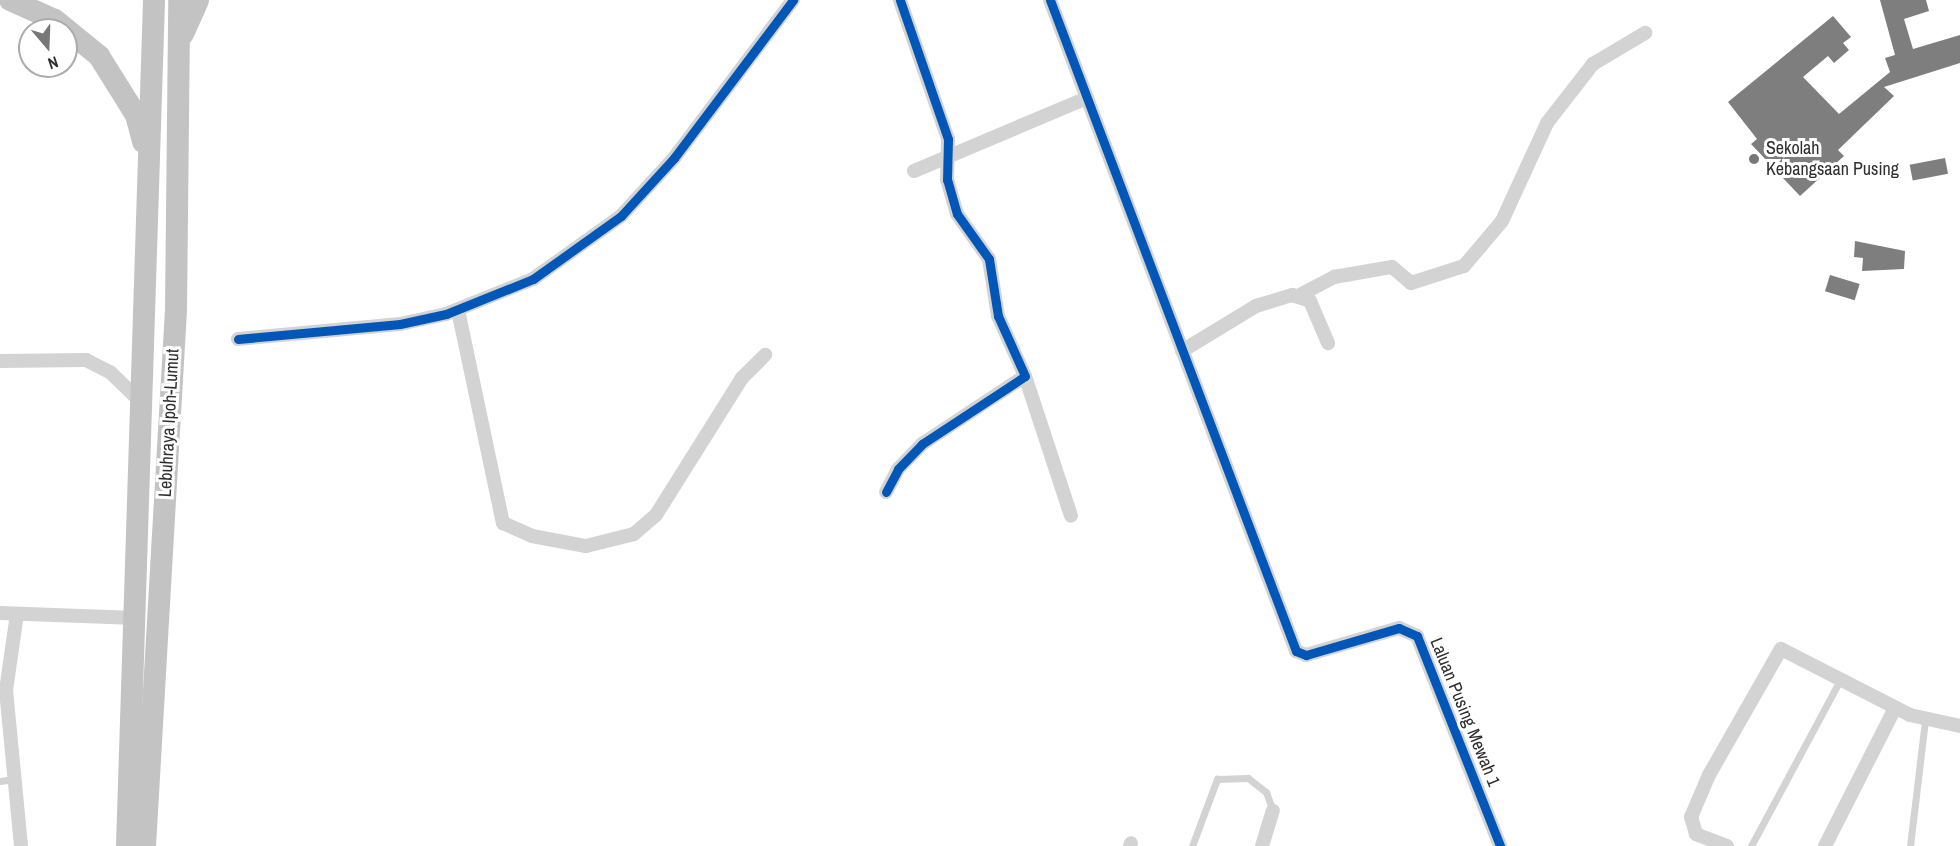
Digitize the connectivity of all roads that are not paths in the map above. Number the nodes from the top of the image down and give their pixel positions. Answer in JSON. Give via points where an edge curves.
{"nodes":[{"id":1,"x":10,"y":0,"type":"edge"},
{"id":2,"x":154,"y":0,"type":"edge"},
{"id":3,"x":179,"y":0,"type":"edge"},
{"id":4,"x":198,"y":0,"type":"edge"},
{"id":5,"x":793,"y":0,"type":"edge"},
{"id":6,"x":900,"y":0,"type":"edge"},
{"id":7,"x":1050,"y":0,"type":"edge"},
{"id":8,"x":1645,"y":33,"type":"dead end"},
{"id":9,"x":179,"y":44,"type":"junction"},
{"id":10,"x":1087,"y":98,"type":"junction"},
{"id":11,"x":947,"y":161,"type":"junction"},
{"id":12,"x":150,"y":170,"type":"junction"},
{"id":13,"x":914,"y":171,"type":"dead end"},
{"id":14,"x":1299,"y":296,"type":"junction"},
{"id":15,"x":458,"y":310,"type":"junction"},
{"id":16,"x":238,"y":339,"type":"dead end"},
{"id":17,"x":1328,"y":343,"type":"dead end"},
{"id":18,"x":1182,"y":351,"type":"junction"},
{"id":19,"x":765,"y":355,"type":"dead end"},
{"id":20,"x":0,"y":361,"type":"edge"},
{"id":21,"x":1025,"y":376,"type":"junction"},
{"id":22,"x":138,"y":399,"type":"junction"},
{"id":23,"x":886,"y":492,"type":"dead end"},
{"id":24,"x":1071,"y":516,"type":"dead end"},
{"id":25,"x":0,"y":613,"type":"edge"},
{"id":26,"x":17,"y":615,"type":"junction"},
{"id":27,"x":136,"y":618,"type":"junction"},
{"id":28,"x":1840,"y":680,"type":"junction"},
{"id":29,"x":1895,"y":708,"type":"junction"},
{"id":30,"x":1925,"y":720,"type":"junction"},
{"id":31,"x":1960,"y":726,"type":"edge"},
{"id":32,"x":17,"y":778,"type":"junction"},
{"id":33,"x":0,"y":781,"type":"edge"},
{"id":34,"x":1273,"y":812,"type":"joint"},
{"id":35,"x":21,"y":846,"type":"edge"},
{"id":36,"x":127,"y":846,"type":"edge"},
{"id":37,"x":145,"y":846,"type":"edge"},
{"id":38,"x":1192,"y":846,"type":"edge"},
{"id":39,"x":1262,"y":846,"type":"edge"},
{"id":40,"x":1500,"y":846,"type":"edge"},
{"id":41,"x":1727,"y":846,"type":"edge"},
{"id":42,"x":1751,"y":846,"type":"edge"},
{"id":43,"x":1825,"y":846,"type":"edge"},
{"id":44,"x":1910,"y":846,"type":"edge"}],
"edges":[{"from":1,"to":12,"type":"highway","via":[[55,20],[99,56],[136,115]]},
{"from":2,"to":12,"type":"highway","name":"Lebuhraya Ipoh-Lumut"},
{"from":3,"to":9,"type":"highway","name":"Lebuhraya Ipoh-Lumut"},
{"from":4,"to":9,"type":"highway"},
{"from":5,"to":15,"type":"street","via":[[674,158],[621,216],[533,279]]},
{"from":6,"to":11,"type":"street","via":[[948,139]]},
{"from":7,"to":10,"type":"street"},
{"from":8,"to":14,"type":"street","via":[[1593,64],[1547,123],[1503,221],[1464,266],[1411,283],[1392,267],[1334,277]]},
{"from":9,"to":37,"type":"highway","name":"Lebuhraya Ipoh-Lumut","via":[[176,310]]},
{"from":10,"to":11,"type":"street"},
{"from":10,"to":18,"type":"street"},
{"from":11,"to":13,"type":"street"},
{"from":11,"to":21,"type":"street","via":[[957,214],[989,259],[998,316]]},
{"from":12,"to":22,"type":"highway","name":"Lebuhraya Ipoh-Lumut"},
{"from":14,"to":17,"type":"street","via":[[1313,306]]},
{"from":14,"to":18,"type":"street","via":[[1256,306]]},
{"from":15,"to":16,"type":"street","via":[[399,324]]},
{"from":15,"to":19,"type":"street","via":[[503,523],[532,536],[586,546],[634,534],[656,515],[742,378]]},
{"from":18,"to":40,"type":"street","name":"Laluan Pusing Mewah 1","via":[[1301,656],[1399,627],[1417,636]]},
{"from":20,"to":22,"type":"street","via":[[87,360],[110,372]]},
{"from":21,"to":23,"type":"street","via":[[922,444],[898,469]]},
{"from":21,"to":24,"type":"street"},
{"from":22,"to":27,"type":"highway","name":"Lebuhraya Ipoh-Lumut"},
{"from":25,"to":26,"type":"street"},
{"from":26,"to":27,"type":"street"},
{"from":26,"to":32,"type":"street","via":[[6,690]]},
{"from":27,"to":36,"type":"highway","name":"Lebuhraya Ipoh-Lumut"},
{"from":28,"to":29,"type":"street"},
{"from":28,"to":41,"type":"street","via":[[1781,649],[1709,775],[1691,817],[1696,834]]},
{"from":28,"to":42,"type":"lane"},
{"from":29,"to":30,"type":"street"},
{"from":29,"to":43,"type":"street"},
{"from":30,"to":31,"type":"street"},
{"from":30,"to":44,"type":"lane"},
{"from":32,"to":33,"type":"lane"},
{"from":32,"to":35,"type":"street"},
{"from":34,"to":38,"type":"lane","via":[[1266,792],[1248,778],[1217,779]]},
{"from":34,"to":39,"type":"street"}]}
